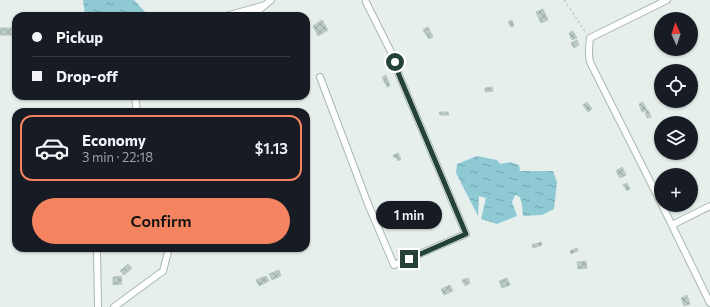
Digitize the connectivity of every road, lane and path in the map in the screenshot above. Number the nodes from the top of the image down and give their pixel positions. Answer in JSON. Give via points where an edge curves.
{"nodes":[{"id":1,"x":271,"y":0,"type":"edge"},
{"id":2,"x":565,"y":0,"type":"edge"},
{"id":3,"x":667,"y":0,"type":"edge"},
{"id":4,"x":366,"y":2,"type":"dead end"},
{"id":5,"x":265,"y":5,"type":"junction"},
{"id":6,"x":240,"y":12,"type":"edge"},
{"id":7,"x":257,"y":12,"type":"edge"},
{"id":8,"x":590,"y":38,"type":"junction"},
{"id":9,"x":320,"y":77,"type":"dead end"},
{"id":10,"x":654,"y":190,"type":"edge"},
{"id":11,"x":710,"y":206,"type":"edge"},
{"id":12,"x":665,"y":212,"type":"edge"},
{"id":13,"x":672,"y":225,"type":"junction"},
{"id":14,"x":98,"y":252,"type":"edge"},
{"id":15,"x":168,"y":252,"type":"edge"},
{"id":16,"x":710,"y":303,"type":"edge"},
{"id":17,"x":98,"y":307,"type":"edge"},
{"id":18,"x":114,"y":307,"type":"edge"}],
"edges":[{"from":1,"to":5,"type":"street"},
{"from":2,"to":8,"type":"path"},
{"from":3,"to":8,"type":"street"},
{"from":4,"to":9,"type":"street","via":[[390,50],[466,234],[394,265]]},
{"from":5,"to":6,"type":"street"},
{"from":5,"to":7,"type":"street"},
{"from":8,"to":10,"type":"street","via":[[590,62]]},
{"from":11,"to":13,"type":"street"},
{"from":12,"to":13,"type":"street"},
{"from":13,"to":16,"type":"street"},
{"from":14,"to":17,"type":"street"},
{"from":15,"to":18,"type":"street","via":[[163,271]]}]}
